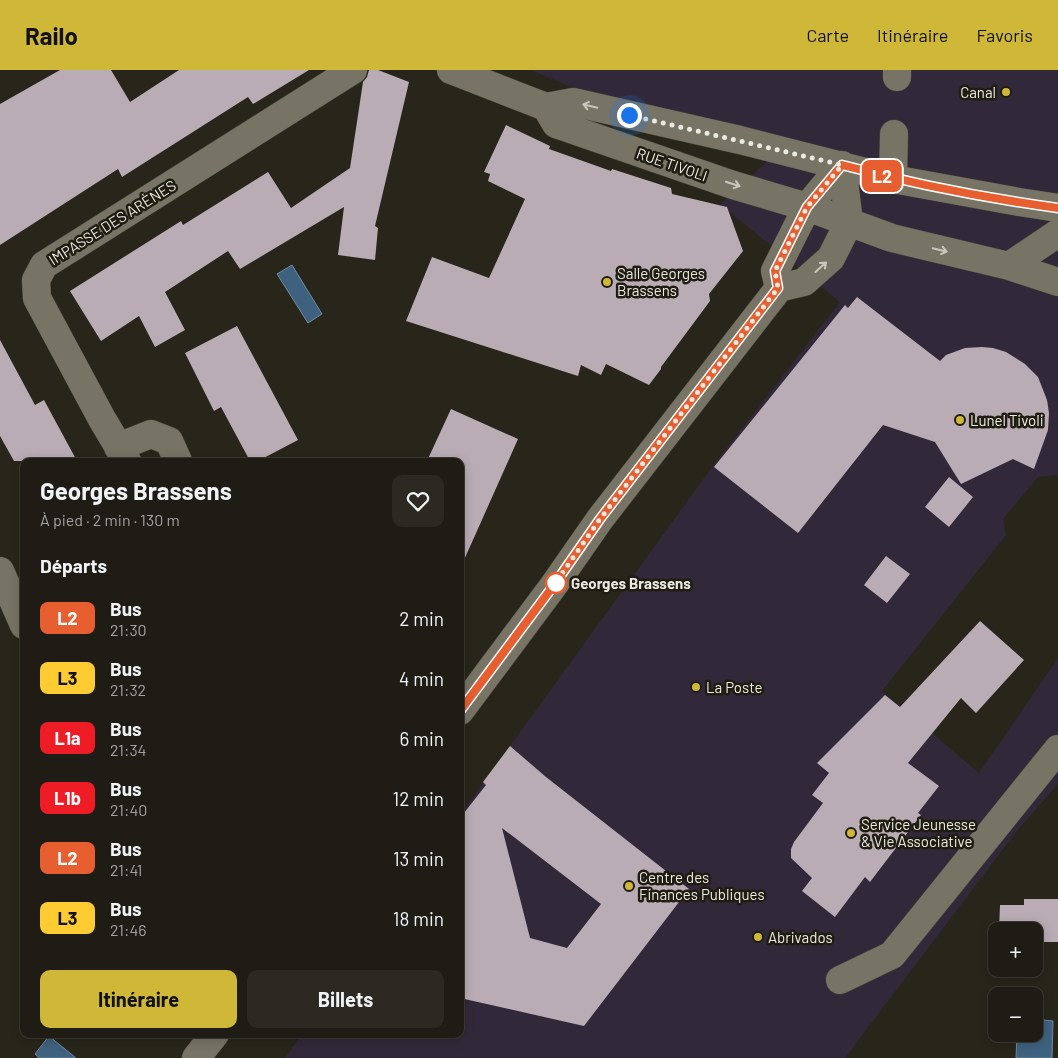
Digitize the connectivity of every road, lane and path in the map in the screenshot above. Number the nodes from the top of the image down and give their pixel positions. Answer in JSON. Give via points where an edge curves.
{"nodes":[{"id":1,"x":353,"y":70,"type":"edge"},
{"id":2,"x":451,"y":70,"type":"edge"},
{"id":3,"x":546,"y":107,"type":"junction"},
{"id":4,"x":894,"y":134,"type":"dead end"},
{"id":5,"x":842,"y":165,"type":"junction"},
{"id":6,"x":893,"y":179,"type":"junction"},
{"id":7,"x":807,"y":207,"type":"junction"},
{"id":8,"x":1058,"y":208,"type":"edge"},
{"id":9,"x":849,"y":222,"type":"junction"},
{"id":10,"x":1058,"y":233,"type":"edge"},
{"id":11,"x":1009,"y":266,"type":"junction"},
{"id":12,"x":1058,"y":282,"type":"edge"},
{"id":13,"x":778,"y":288,"type":"junction"},
{"id":14,"x":122,"y":454,"type":"edge"},
{"id":15,"x":177,"y":458,"type":"edge"},
{"id":16,"x":0,"y":571,"type":"edge"},
{"id":17,"x":20,"y":616,"type":"edge"},
{"id":18,"x":464,"y":706,"type":"edge"},
{"id":19,"x":1058,"y":749,"type":"edge"},
{"id":20,"x":840,"y":980,"type":"dead end"},
{"id":21,"x":212,"y":1038,"type":"edge"},
{"id":22,"x":196,"y":1058,"type":"edge"}],
"edges":[{"from":1,"to":14,"type":"street","name":"IMPASSE DES ARÈNES","via":[[44,265],[36,280],[37,298]]},
{"from":2,"to":3,"type":"street","name":"RUE TIVOLI"},
{"from":5,"to":3,"type":"street","one_way":true,"via":[[573,102]]},
{"from":3,"to":7,"type":"street","name":"RUE TIVOLI","one_way":true,"via":[[556,124]]},
{"from":4,"to":6,"type":"street"},
{"from":5,"to":6,"type":"street"},
{"from":5,"to":7,"type":"street"},
{"from":5,"to":9,"type":"street"},
{"from":6,"to":8,"type":"street"},
{"from":7,"to":9,"type":"street","name":"RUE TIVOLI"},
{"from":7,"to":13,"type":"street","via":[[775,271]]},
{"from":9,"to":11,"type":"street","name":"RUE TIVOLI","one_way":true,"via":[[892,238]]},
{"from":13,"to":9,"type":"street","one_way":true,"via":[[804,282],[831,258]]},
{"from":10,"to":11,"type":"street"},
{"from":11,"to":12,"type":"street","name":"RUE TIVOLI"},
{"from":13,"to":18,"type":"street","via":[[600,519]]},
{"from":14,"to":15,"type":"street","name":"IMPASSE DES ARÈNES","via":[[151,434],[169,441]]},
{"from":16,"to":17,"type":"street"},
{"from":19,"to":20,"type":"street","via":[[892,955]]},
{"from":21,"to":22,"type":"street"}]}
